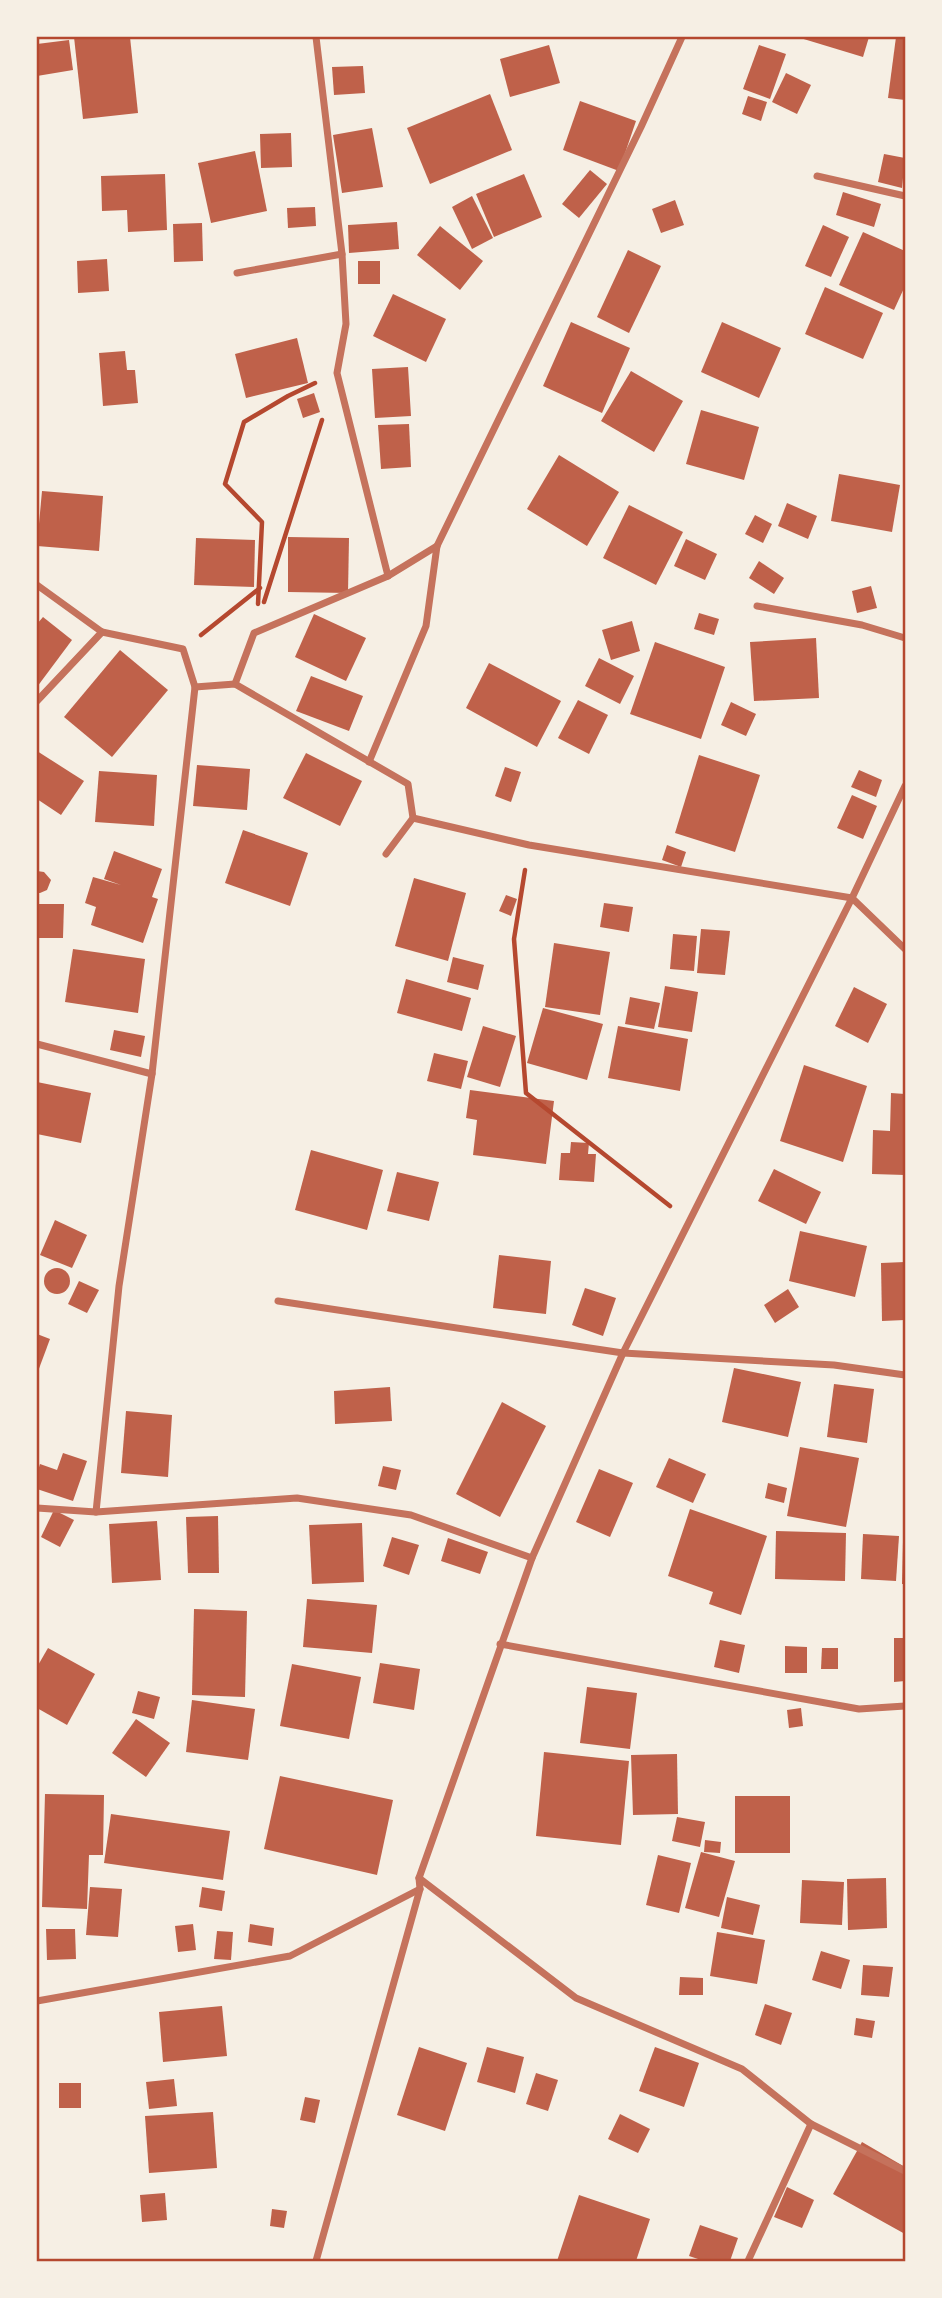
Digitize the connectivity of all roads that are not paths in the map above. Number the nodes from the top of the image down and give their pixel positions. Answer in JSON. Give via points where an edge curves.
{"nodes":[{"id":1,"x":316,"y":37,"type":"edge"},
{"id":2,"x":682,"y":37,"type":"edge"},
{"id":3,"x":817,"y":176,"type":"dead end"},
{"id":4,"x":905,"y":196,"type":"edge"},
{"id":5,"x":342,"y":254,"type":"junction"},
{"id":6,"x":237,"y":273,"type":"dead end"},
{"id":7,"x":437,"y":546,"type":"junction"},
{"id":8,"x":388,"y":576,"type":"junction"},
{"id":9,"x":37,"y":585,"type":"edge"},
{"id":10,"x":757,"y":606,"type":"dead end"},
{"id":11,"x":102,"y":632,"type":"junction"},
{"id":12,"x":905,"y":638,"type":"edge"},
{"id":13,"x":235,"y":684,"type":"junction"},
{"id":14,"x":195,"y":687,"type":"junction"},
{"id":15,"x":37,"y":701,"type":"edge"},
{"id":16,"x":369,"y":762,"type":"junction"},
{"id":17,"x":905,"y":786,"type":"edge"},
{"id":18,"x":412,"y":818,"type":"junction"},
{"id":19,"x":386,"y":854,"type":"dead end"},
{"id":20,"x":852,"y":898,"type":"junction"},
{"id":21,"x":905,"y":949,"type":"edge"},
{"id":22,"x":37,"y":1044,"type":"edge"},
{"id":23,"x":152,"y":1074,"type":"junction"},
{"id":24,"x":278,"y":1301,"type":"dead end"},
{"id":25,"x":624,"y":1353,"type":"junction"},
{"id":26,"x":905,"y":1375,"type":"edge"},
{"id":27,"x":37,"y":1508,"type":"edge"},
{"id":28,"x":96,"y":1512,"type":"junction"},
{"id":29,"x":532,"y":1558,"type":"junction"},
{"id":30,"x":500,"y":1644,"type":"junction"},
{"id":31,"x":905,"y":1706,"type":"edge"},
{"id":32,"x":419,"y":1878,"type":"junction"},
{"id":33,"x":421,"y":1889,"type":"junction"},
{"id":34,"x":37,"y":2001,"type":"edge"},
{"id":35,"x":811,"y":2124,"type":"junction"},
{"id":36,"x":905,"y":2171,"type":"edge"},
{"id":37,"x":316,"y":2261,"type":"edge"},
{"id":38,"x":748,"y":2261,"type":"edge"}],
"edges":[{"from":1,"to":5,"type":"street"},
{"from":2,"to":7,"type":"street"},
{"from":3,"to":4,"type":"street"},
{"from":5,"to":6,"type":"street"},
{"from":5,"to":8,"type":"street","via":[[346,324],[337,373]]},
{"from":7,"to":8,"type":"street"},
{"from":7,"to":16,"type":"street","via":[[426,626]]},
{"from":8,"to":13,"type":"street","via":[[254,632]]},
{"from":9,"to":11,"type":"street"},
{"from":10,"to":12,"type":"street","via":[[862,625]]},
{"from":11,"to":14,"type":"street","via":[[183,649]]},
{"from":11,"to":15,"type":"street"},
{"from":13,"to":14,"type":"street"},
{"from":13,"to":16,"type":"street"},
{"from":14,"to":23,"type":"street"},
{"from":16,"to":18,"type":"street","via":[[408,784]]},
{"from":17,"to":20,"type":"street"},
{"from":18,"to":19,"type":"street"},
{"from":18,"to":20,"type":"street","via":[[528,845]]},
{"from":20,"to":21,"type":"street"},
{"from":20,"to":25,"type":"street"},
{"from":22,"to":23,"type":"street"},
{"from":23,"to":28,"type":"street","via":[[119,1286]]},
{"from":24,"to":25,"type":"street"},
{"from":25,"to":26,"type":"street"},
{"from":25,"to":29,"type":"street"},
{"from":27,"to":28,"type":"street"},
{"from":28,"to":29,"type":"street","via":[[297,1498],[411,1516]]},
{"from":29,"to":30,"type":"street"},
{"from":30,"to":31,"type":"street","via":[[859,1709]]},
{"from":30,"to":32,"type":"street"},
{"from":32,"to":33,"type":"street"},
{"from":32,"to":35,"type":"street","via":[[576,1998],[742,2069]]},
{"from":33,"to":34,"type":"street","via":[[290,1956]]},
{"from":33,"to":37,"type":"street"},
{"from":35,"to":36,"type":"street"},
{"from":35,"to":38,"type":"street"}]}
